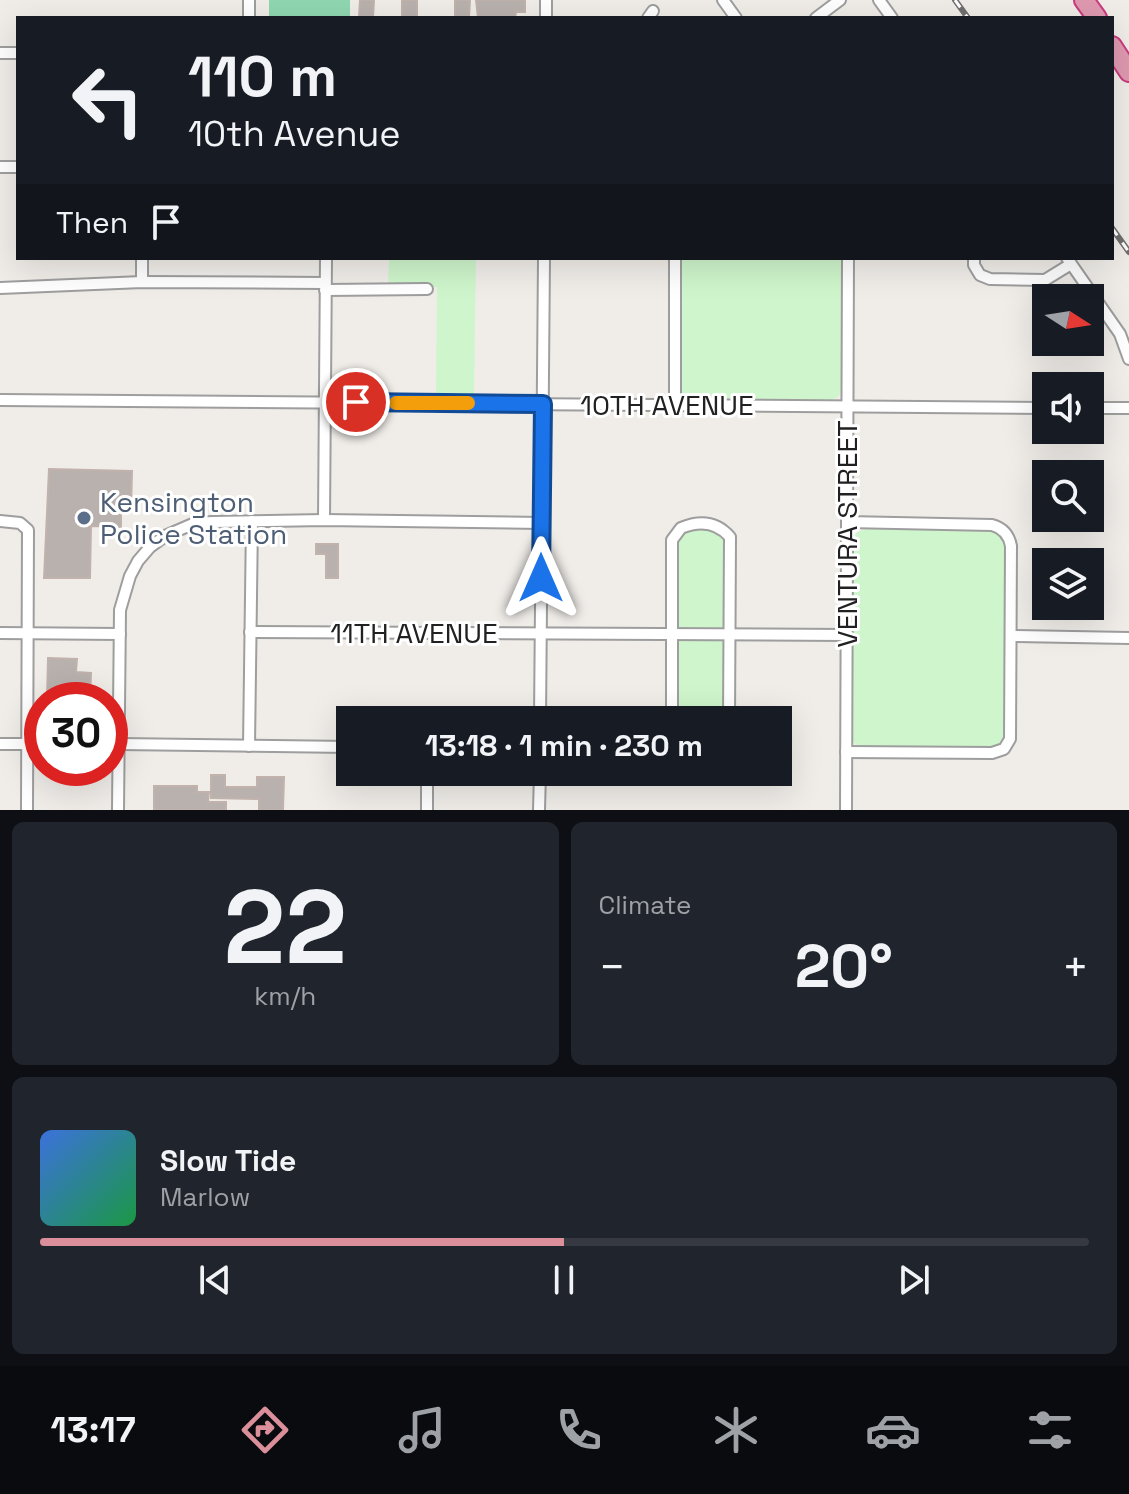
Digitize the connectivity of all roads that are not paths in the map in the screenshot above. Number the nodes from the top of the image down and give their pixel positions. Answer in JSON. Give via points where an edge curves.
{"nodes":[{"id":1,"x":840,"y":0,"type":"edge"},
{"id":2,"x":819,"y":16,"type":"edge"},
{"id":3,"x":1114,"y":42,"type":"edge"},
{"id":4,"x":1114,"y":49,"type":"edge"},
{"id":5,"x":1129,"y":62,"type":"edge"},
{"id":6,"x":1129,"y":72,"type":"edge"},
{"id":7,"x":142,"y":260,"type":"edge"},
{"id":8,"x":326,"y":260,"type":"edge"},
{"id":9,"x":544,"y":260,"type":"edge"},
{"id":10,"x":675,"y":260,"type":"edge"},
{"id":11,"x":848,"y":260,"type":"edge"},
{"id":12,"x":974,"y":260,"type":"edge"},
{"id":13,"x":1069,"y":261,"type":"edge"},
{"id":14,"x":142,"y":282,"type":"junction"},
{"id":15,"x":325,"y":286,"type":"junction"},
{"id":16,"x":0,"y":288,"type":"edge"},
{"id":17,"x":427,"y":289,"type":"dead end"},
{"id":18,"x":1129,"y":359,"type":"edge"},
{"id":19,"x":0,"y":400,"type":"edge"},
{"id":20,"x":325,"y":402,"type":"junction"},
{"id":21,"x":543,"y":404,"type":"junction"},
{"id":22,"x":675,"y":405,"type":"junction"},
{"id":23,"x":848,"y":406,"type":"junction"},
{"id":24,"x":1032,"y":408,"type":"edge"},
{"id":25,"x":1104,"y":408,"type":"edge"},
{"id":26,"x":1129,"y":408,"type":"edge"},
{"id":27,"x":324,"y":520,"type":"junction"},
{"id":28,"x":0,"y":521,"type":"edge"},
{"id":29,"x":252,"y":521,"type":"junction"},
{"id":30,"x":847,"y":522,"type":"junction"},
{"id":31,"x":542,"y":523,"type":"junction"},
{"id":32,"x":250,"y":632,"type":"junction"},
{"id":33,"x":0,"y":633,"type":"edge"},
{"id":34,"x":28,"y":633,"type":"junction"},
{"id":35,"x":120,"y":634,"type":"junction"},
{"id":36,"x":541,"y":634,"type":"junction"},
{"id":37,"x":673,"y":635,"type":"junction"},
{"id":38,"x":847,"y":635,"type":"junction"},
{"id":39,"x":730,"y":636,"type":"junction"},
{"id":40,"x":1011,"y":636,"type":"junction"},
{"id":41,"x":1129,"y":638,"type":"edge"},
{"id":42,"x":28,"y":682,"type":"edge"},
{"id":43,"x":120,"y":682,"type":"edge"},
{"id":44,"x":540,"y":706,"type":"edge"},
{"id":45,"x":672,"y":706,"type":"edge"},
{"id":46,"x":729,"y":706,"type":"edge"},
{"id":47,"x":0,"y":744,"type":"edge"},
{"id":48,"x":24,"y":744,"type":"edge"},
{"id":49,"x":128,"y":744,"type":"edge"},
{"id":50,"x":249,"y":746,"type":"junction"},
{"id":51,"x":336,"y":747,"type":"edge"},
{"id":52,"x":846,"y":752,"type":"junction"},
{"id":53,"x":27,"y":786,"type":"edge"},
{"id":54,"x":118,"y":786,"type":"edge"},
{"id":55,"x":427,"y":786,"type":"edge"},
{"id":56,"x":540,"y":786,"type":"edge"},
{"id":57,"x":27,"y":810,"type":"edge"},
{"id":58,"x":118,"y":810,"type":"edge"},
{"id":59,"x":427,"y":810,"type":"edge"},
{"id":60,"x":539,"y":810,"type":"edge"},
{"id":61,"x":846,"y":810,"type":"edge"}],
"edges":[{"from":1,"to":2,"type":"street"},
{"from":3,"to":5,"type":"highway"},
{"from":4,"to":6,"type":"highway"},
{"from":7,"to":14,"type":"street"},
{"from":8,"to":15,"type":"street"},
{"from":9,"to":21,"type":"street"},
{"from":10,"to":22,"type":"street"},
{"from":11,"to":23,"type":"street","name":"VENTURA STREET"},
{"from":12,"to":13,"type":"street","via":[[980,275],[990,279],[1045,280]]},
{"from":13,"to":18,"type":"street","via":[[1117,330]]},
{"from":14,"to":15,"type":"street"},
{"from":14,"to":16,"type":"street"},
{"from":15,"to":17,"type":"street"},
{"from":15,"to":20,"type":"street"},
{"from":19,"to":20,"type":"street","name":"10TH AVENUE"},
{"from":20,"to":21,"type":"street","name":"10TH AVENUE"},
{"from":20,"to":27,"type":"street"},
{"from":21,"to":22,"type":"street","name":"10TH AVENUE"},
{"from":21,"to":31,"type":"street"},
{"from":22,"to":23,"type":"street","name":"10TH AVENUE"},
{"from":23,"to":24,"type":"street","name":"10TH AVENUE"},
{"from":23,"to":30,"type":"street","name":"VENTURA STREET"},
{"from":25,"to":26,"type":"street"},
{"from":27,"to":29,"type":"street"},
{"from":27,"to":31,"type":"street"},
{"from":28,"to":34,"type":"street","via":[[20,523],[28,530]]},
{"from":29,"to":32,"type":"street"},
{"from":29,"to":35,"type":"street","via":[[195,523],[150,547],[124,593]]},
{"from":30,"to":38,"type":"street","name":"VENTURA STREET"},
{"from":30,"to":40,"type":"street","via":[[1001,528],[1011,546]]},
{"from":31,"to":36,"type":"street"},
{"from":32,"to":36,"type":"street","name":"11TH AVENUE"},
{"from":32,"to":50,"type":"street"},
{"from":33,"to":34,"type":"street"},
{"from":34,"to":35,"type":"street"},
{"from":34,"to":42,"type":"street"},
{"from":35,"to":43,"type":"street"},
{"from":36,"to":37,"type":"street","name":"11TH AVENUE"},
{"from":36,"to":44,"type":"street"},
{"from":37,"to":39,"type":"street","name":"11TH AVENUE"},
{"from":37,"to":39,"type":"street","via":[[672,540],[681,528],[701,524],[721,527],[730,537]]},
{"from":37,"to":45,"type":"street"},
{"from":38,"to":39,"type":"street","name":"11TH AVENUE"},
{"from":38,"to":52,"type":"street","name":"VENTURA STREET"},
{"from":39,"to":46,"type":"street"},
{"from":40,"to":41,"type":"street"},
{"from":40,"to":52,"type":"street","via":[[1010,739],[1004,749]]},
{"from":47,"to":48,"type":"street"},
{"from":49,"to":50,"type":"street"},
{"from":50,"to":51,"type":"street"},
{"from":52,"to":61,"type":"street","name":"VENTURA STREET"},
{"from":53,"to":57,"type":"street"},
{"from":54,"to":58,"type":"street"},
{"from":55,"to":59,"type":"street"},
{"from":56,"to":60,"type":"street"}]}
